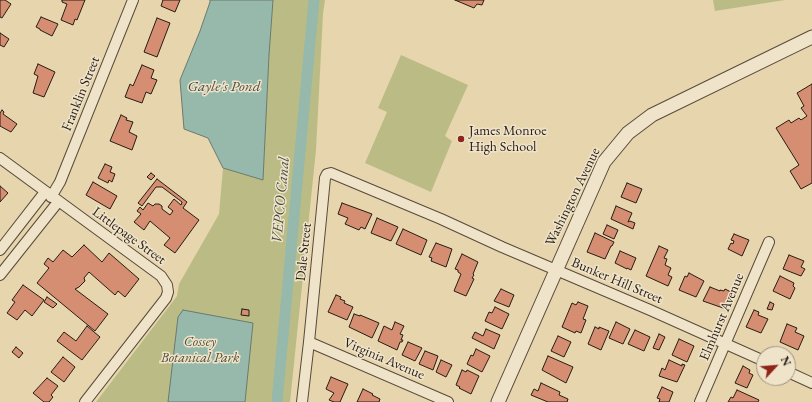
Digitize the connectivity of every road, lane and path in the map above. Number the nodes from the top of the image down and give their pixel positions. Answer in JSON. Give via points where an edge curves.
{"nodes":[{"id":1,"x":134,"y":0,"type":"edge"},
{"id":2,"x":812,"y":37,"type":"edge"},
{"id":3,"x":0,"y":158,"type":"edge"},
{"id":4,"x":51,"y":197,"type":"junction"},
{"id":5,"x":392,"y":198,"type":"joint"},
{"id":6,"x":769,"y":242,"type":"dead end"},
{"id":7,"x":0,"y":250,"type":"edge"},
{"id":8,"x":556,"y":270,"type":"junction"},
{"id":9,"x":0,"y":275,"type":"edge"},
{"id":10,"x":309,"y":342,"type":"junction"},
{"id":11,"x":725,"y":344,"type":"junction"},
{"id":12,"x":756,"y":358,"type":"edge"},
{"id":13,"x":796,"y":376,"type":"edge"},
{"id":14,"x":812,"y":383,"type":"edge"},
{"id":15,"x":85,"y":402,"type":"edge"},
{"id":16,"x":302,"y":402,"type":"edge"},
{"id":17,"x":448,"y":402,"type":"edge"},
{"id":18,"x":498,"y":402,"type":"edge"},
{"id":19,"x":700,"y":402,"type":"edge"}],
"edges":[{"from":1,"to":4,"type":"street","name":"Franklin Street","via":[[60,182]]},
{"from":2,"to":8,"type":"street","name":"Washington Avenue","via":[[652,115],[628,133],[604,162]]},
{"from":3,"to":4,"type":"street"},
{"from":4,"to":7,"type":"street","name":"Franklin Street"},
{"from":4,"to":9,"type":"street","name":"Franklin Street"},
{"from":4,"to":15,"type":"street","name":"Littlepage Street","via":[[161,276],[167,285],[166,298]]},
{"from":5,"to":8,"type":"street","name":"Bunker Hill Street"},
{"from":5,"to":10,"type":"street","name":"Dale Street","via":[[334,173],[327,174]]},
{"from":6,"to":11,"type":"street","name":"Elmhurst Avenue"},
{"from":8,"to":11,"type":"street","name":"Bunker Hill Street"},
{"from":8,"to":18,"type":"street","name":"Washington Avenue"},
{"from":10,"to":16,"type":"street","name":"Dale Street"},
{"from":10,"to":17,"type":"street","name":"Virginia Avenue"},
{"from":11,"to":12,"type":"street","name":"Bunker Hill Street"},
{"from":11,"to":19,"type":"street","name":"Elmhurst Avenue"},
{"from":13,"to":14,"type":"street"}]}
